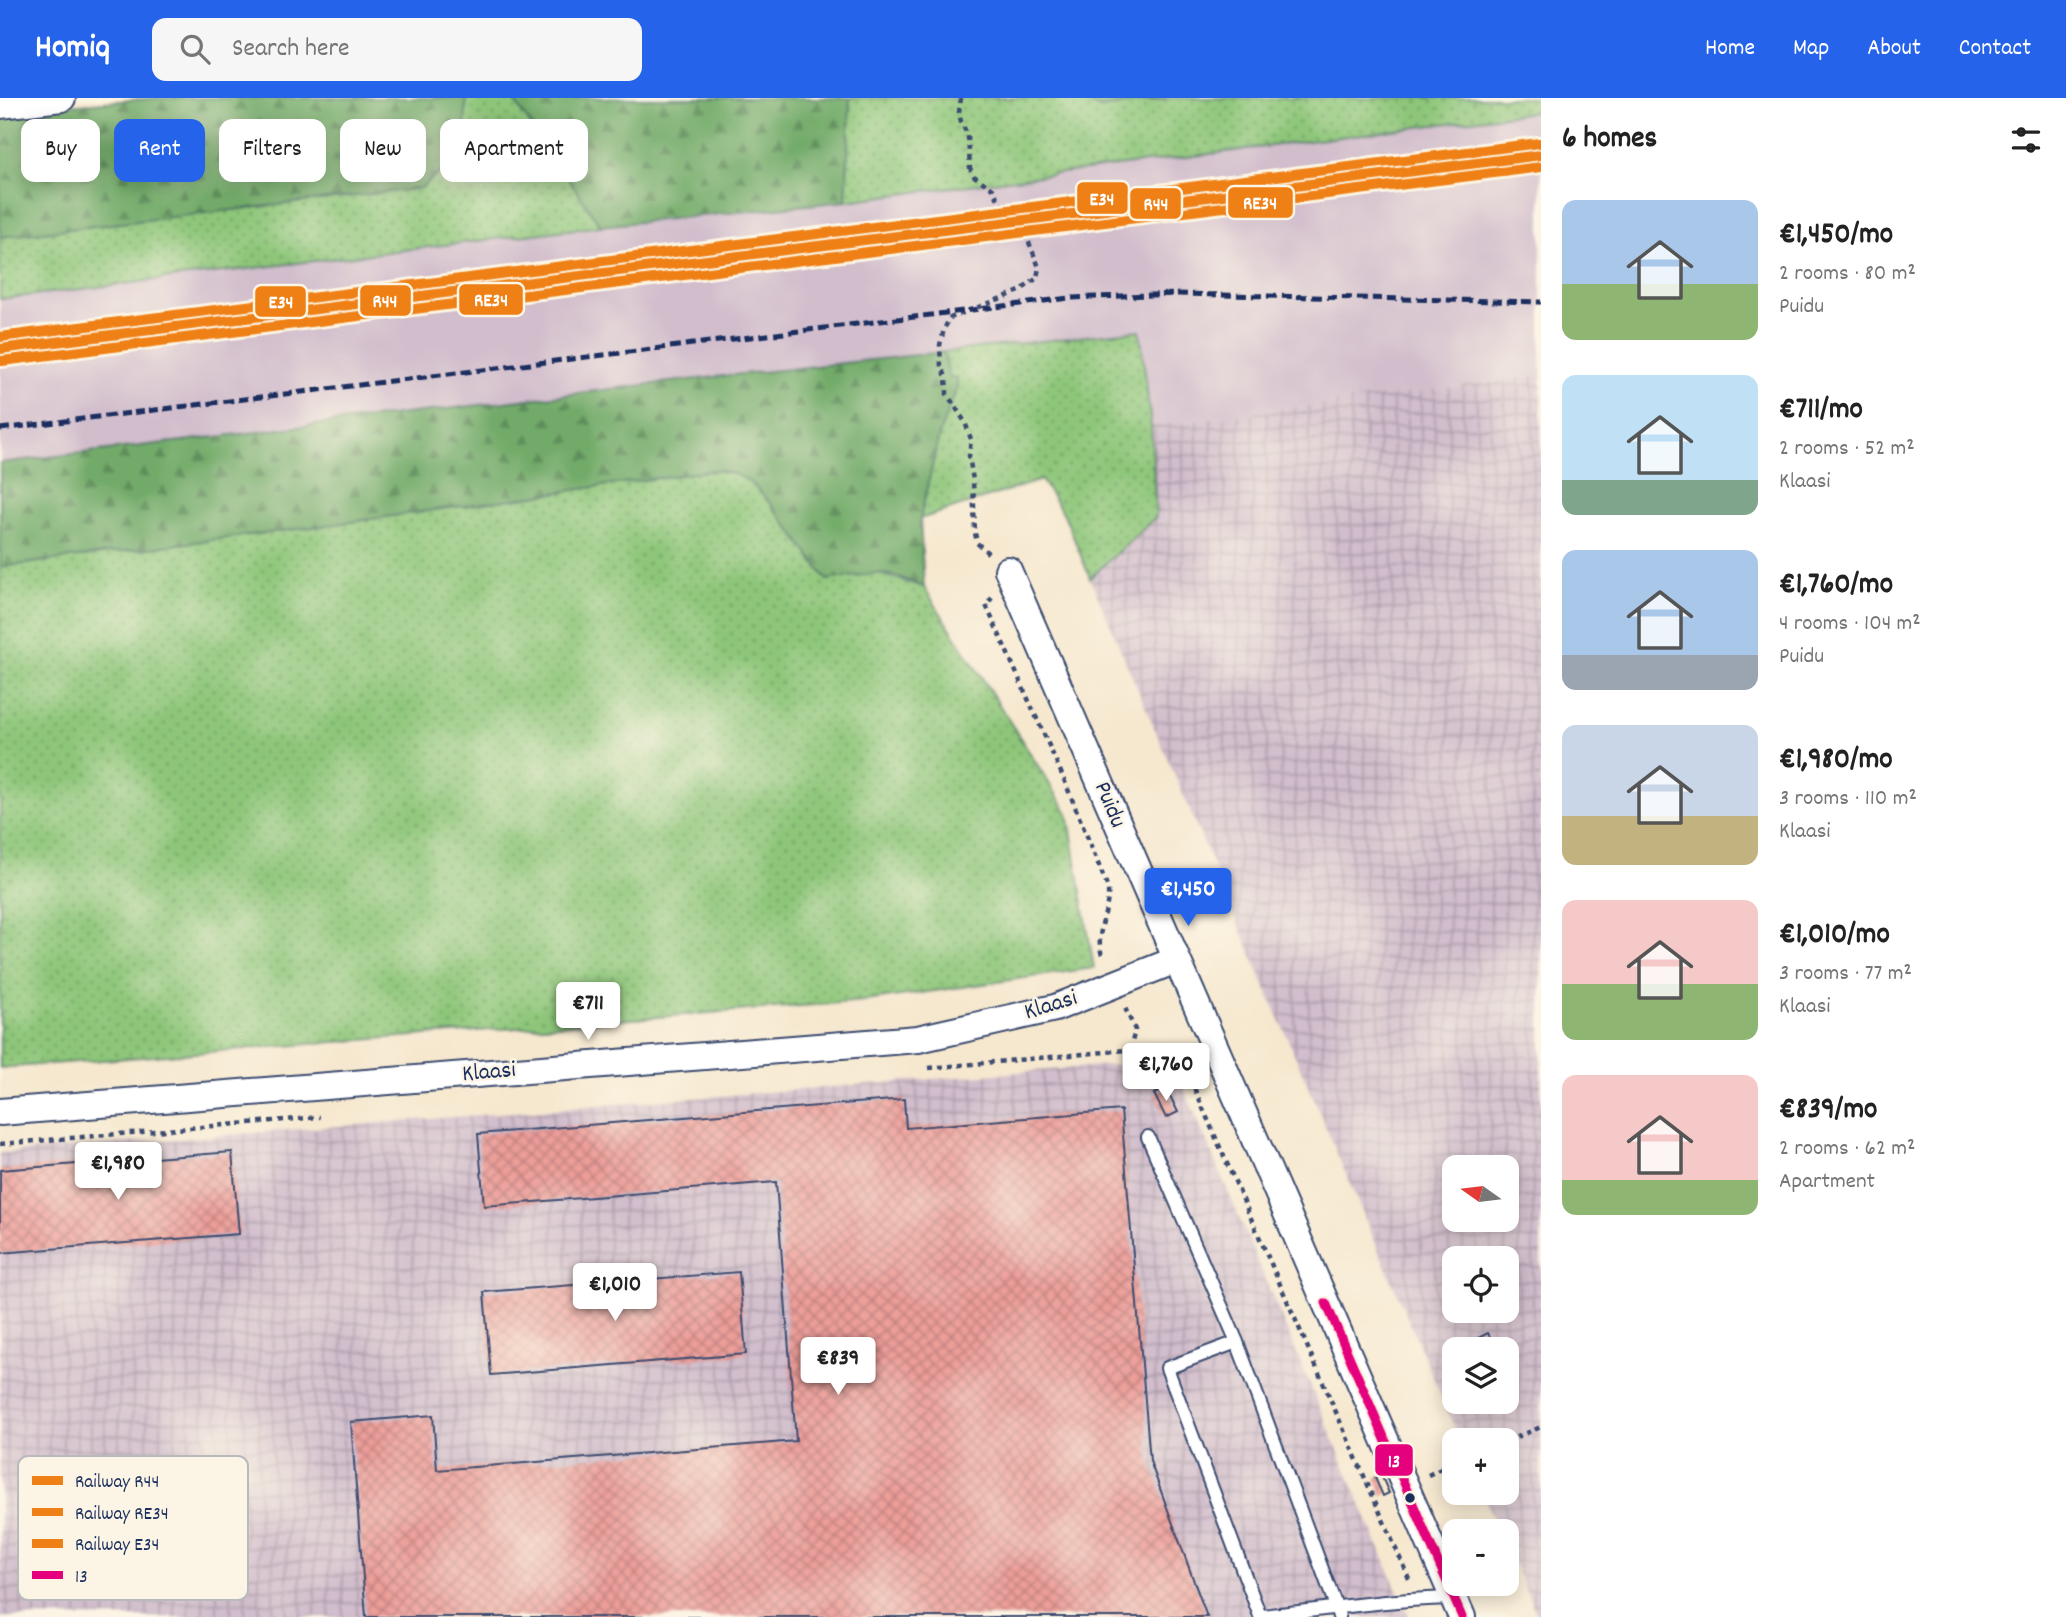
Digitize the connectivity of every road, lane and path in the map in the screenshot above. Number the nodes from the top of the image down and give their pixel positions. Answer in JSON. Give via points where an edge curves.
{"nodes":[{"id":1,"x":62,"y":98,"type":"edge"},
{"id":2,"x":961,"y":98,"type":"edge"},
{"id":3,"x":0,"y":105,"type":"edge"},
{"id":4,"x":1009,"y":574,"type":"junction"},
{"id":5,"x":1176,"y":960,"type":"junction"},
{"id":6,"x":1114,"y":985,"type":"junction"},
{"id":7,"x":0,"y":1112,"type":"edge"},
{"id":8,"x":1148,"y":1137,"type":"dead end"},
{"id":9,"x":1237,"y":1342,"type":"junction"},
{"id":10,"x":1541,"y":1427,"type":"edge"},
{"id":11,"x":1519,"y":1436,"type":"edge"},
{"id":12,"x":1418,"y":1598,"type":"junction"},
{"id":13,"x":1458,"y":1608,"type":"edge"},
{"id":14,"x":1338,"y":1613,"type":"edge"},
{"id":15,"x":1260,"y":1617,"type":"edge"}],
"edges":[{"from":1,"to":3,"type":"street"},
{"from":2,"to":4,"type":"path","via":[[959,113],[968,136],[970,168],[992,189],[1002,207],[1012,211],[1039,267],[1037,278],[1020,291],[950,318],[940,345],[947,394],[971,439],[977,543]]},
{"from":4,"to":5,"type":"street","name":"Puidu"},
{"from":4,"to":6,"type":"path","via":[[986,605],[1108,888],[1098,939]]},
{"from":5,"to":6,"type":"street","name":"Klaasi"},
{"from":5,"to":13,"type":"street","name":"Puidu"},
{"from":6,"to":7,"type":"street","name":"Klaasi","via":[[1055,1008],[918,1039]]},
{"from":6,"to":12,"type":"path","via":[[1135,1030],[1130,1050],[1160,1047],[1180,1056]]},
{"from":8,"to":9,"type":"lane"},
{"from":9,"to":14,"type":"lane"},
{"from":9,"to":15,"type":"lane","via":[[1167,1368]]},
{"from":10,"to":11,"type":"path"},
{"from":12,"to":13,"type":"lane"},
{"from":12,"to":14,"type":"lane"},
{"from":14,"to":15,"type":"lane"}]}
